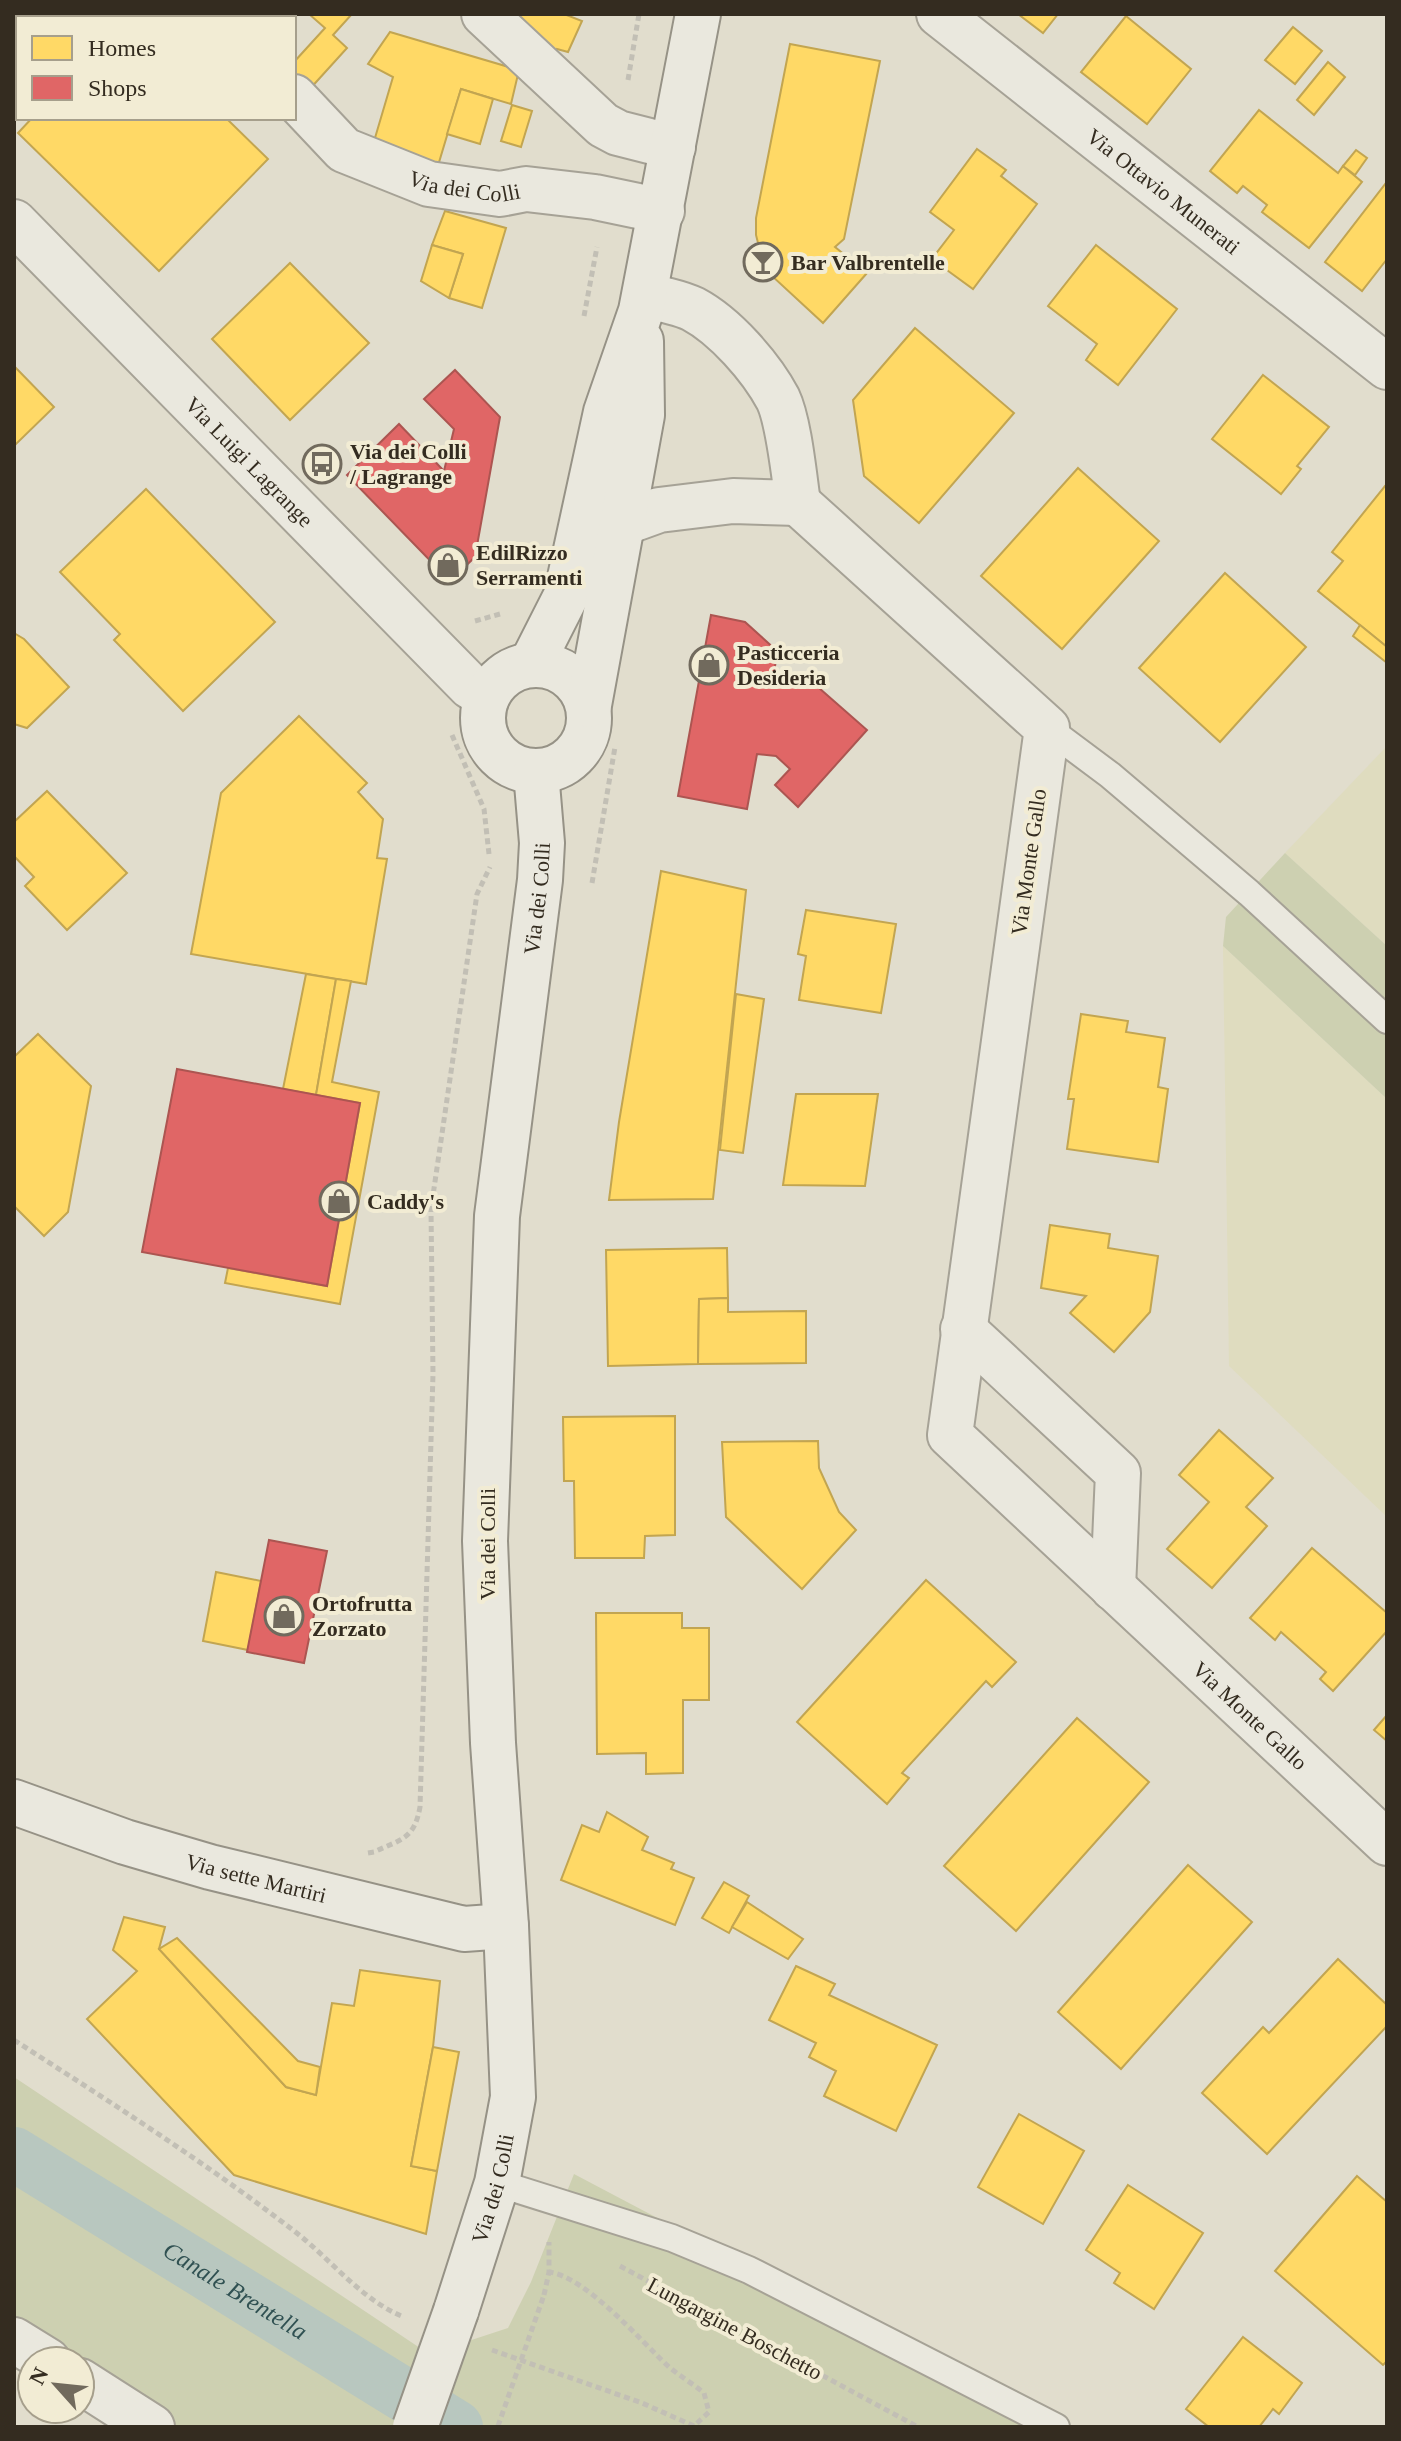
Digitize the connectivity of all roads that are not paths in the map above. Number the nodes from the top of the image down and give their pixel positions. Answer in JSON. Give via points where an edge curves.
{"nodes":[{"id":1,"x":484,"y":14,"type":"edge"},
{"id":2,"x":698,"y":14,"type":"edge"},
{"id":3,"x":939,"y":14,"type":"edge"},
{"id":4,"x":296,"y":99,"type":"edge"},
{"id":5,"x":673,"y":147,"type":"junction"},
{"id":6,"x":662,"y":211,"type":"junction"},
{"id":7,"x":14,"y":222,"type":"edge"},
{"id":8,"x":643,"y":303,"type":"junction"},
{"id":9,"x":1387,"y":367,"type":"edge"},
{"id":10,"x":798,"y":503,"type":"junction"},
{"id":11,"x":623,"y":523,"type":"junction"},
{"id":12,"x":531,"y":665,"type":"junction"},
{"id":13,"x":487,"y":697,"type":"junction"},
{"id":14,"x":589,"y":705,"type":"junction"},
{"id":15,"x":1047,"y":728,"type":"junction"},
{"id":16,"x":536,"y":772,"type":"junction"},
{"id":17,"x":1387,"y":1020,"type":"edge"},
{"id":18,"x":963,"y":1329,"type":"junction"},
{"id":19,"x":1113,"y":1588,"type":"junction"},
{"id":20,"x":14,"y":1802,"type":"edge"},
{"id":21,"x":1387,"y":1843,"type":"edge"},
{"id":22,"x":506,"y":1926,"type":"junction"},
{"id":23,"x":494,"y":2196,"type":"junction"},
{"id":24,"x":96,"y":2391,"type":"edge"},
{"id":25,"x":152,"y":2427,"type":"edge"},
{"id":26,"x":415,"y":2427,"type":"edge"},
{"id":27,"x":1056,"y":2427,"type":"edge"}],
"edges":[{"from":1,"to":5,"type":"street","via":[[603,125]]},
{"from":2,"to":5,"type":"street"},
{"from":3,"to":9,"type":"street","name":"Via Ottavio Munerati"},
{"from":4,"to":6,"type":"street","name":"Via dei Colli","via":[[344,150],[429,184],[500,194],[526,189]]},
{"from":5,"to":6,"type":"street"},
{"from":6,"to":8,"type":"street"},
{"from":7,"to":13,"type":"street","name":"Via Luigi Lagrange","via":[[470,686]]},
{"from":8,"to":10,"type":"street","via":[[677,302],[695,310],[742,349],[779,400]]},
{"from":8,"to":11,"type":"street","via":[[642,415]]},
{"from":8,"to":12,"type":"street","via":[[606,412],[566,596]]},
{"from":10,"to":11,"type":"street","via":[[733,501],[659,510]]},
{"from":10,"to":15,"type":"street"},
{"from":11,"to":14,"type":"street"},
{"from":12,"to":13,"type":"street","via":[[512,670]]},
{"from":12,"to":14,"type":"street","via":[[556,668],[576,682]]},
{"from":13,"to":16,"type":"street","via":[[484,732],[492,748],[503,761]]},
{"from":14,"to":16,"type":"street","via":[[587,737],[579,751],[552,770]]},
{"from":15,"to":17,"type":"lane","via":[[1238,883]]},
{"from":15,"to":18,"type":"street","name":"Via Monte Gallo"},
{"from":16,"to":22,"type":"street","name":"Via dei Colli","via":[[540,880],[497,1216],[486,1497],[493,1743]]},
{"from":18,"to":19,"type":"street","via":[[1118,1473]]},
{"from":18,"to":19,"type":"street","name":"Via Monte Gallo","via":[[950,1435]]},
{"from":19,"to":21,"type":"street","name":"Via Monte Gallo"},
{"from":20,"to":22,"type":"street","name":"Via sette Martiri","via":[[210,1867],[464,1929]]},
{"from":22,"to":23,"type":"street","name":"Via dei Colli","via":[[513,2097]]},
{"from":23,"to":26,"type":"street","name":"Via dei Colli","bridge":true},
{"from":23,"to":27,"type":"lane","via":[[672,2238],[749,2270]]},
{"from":24,"to":25,"type":"street"}]}
